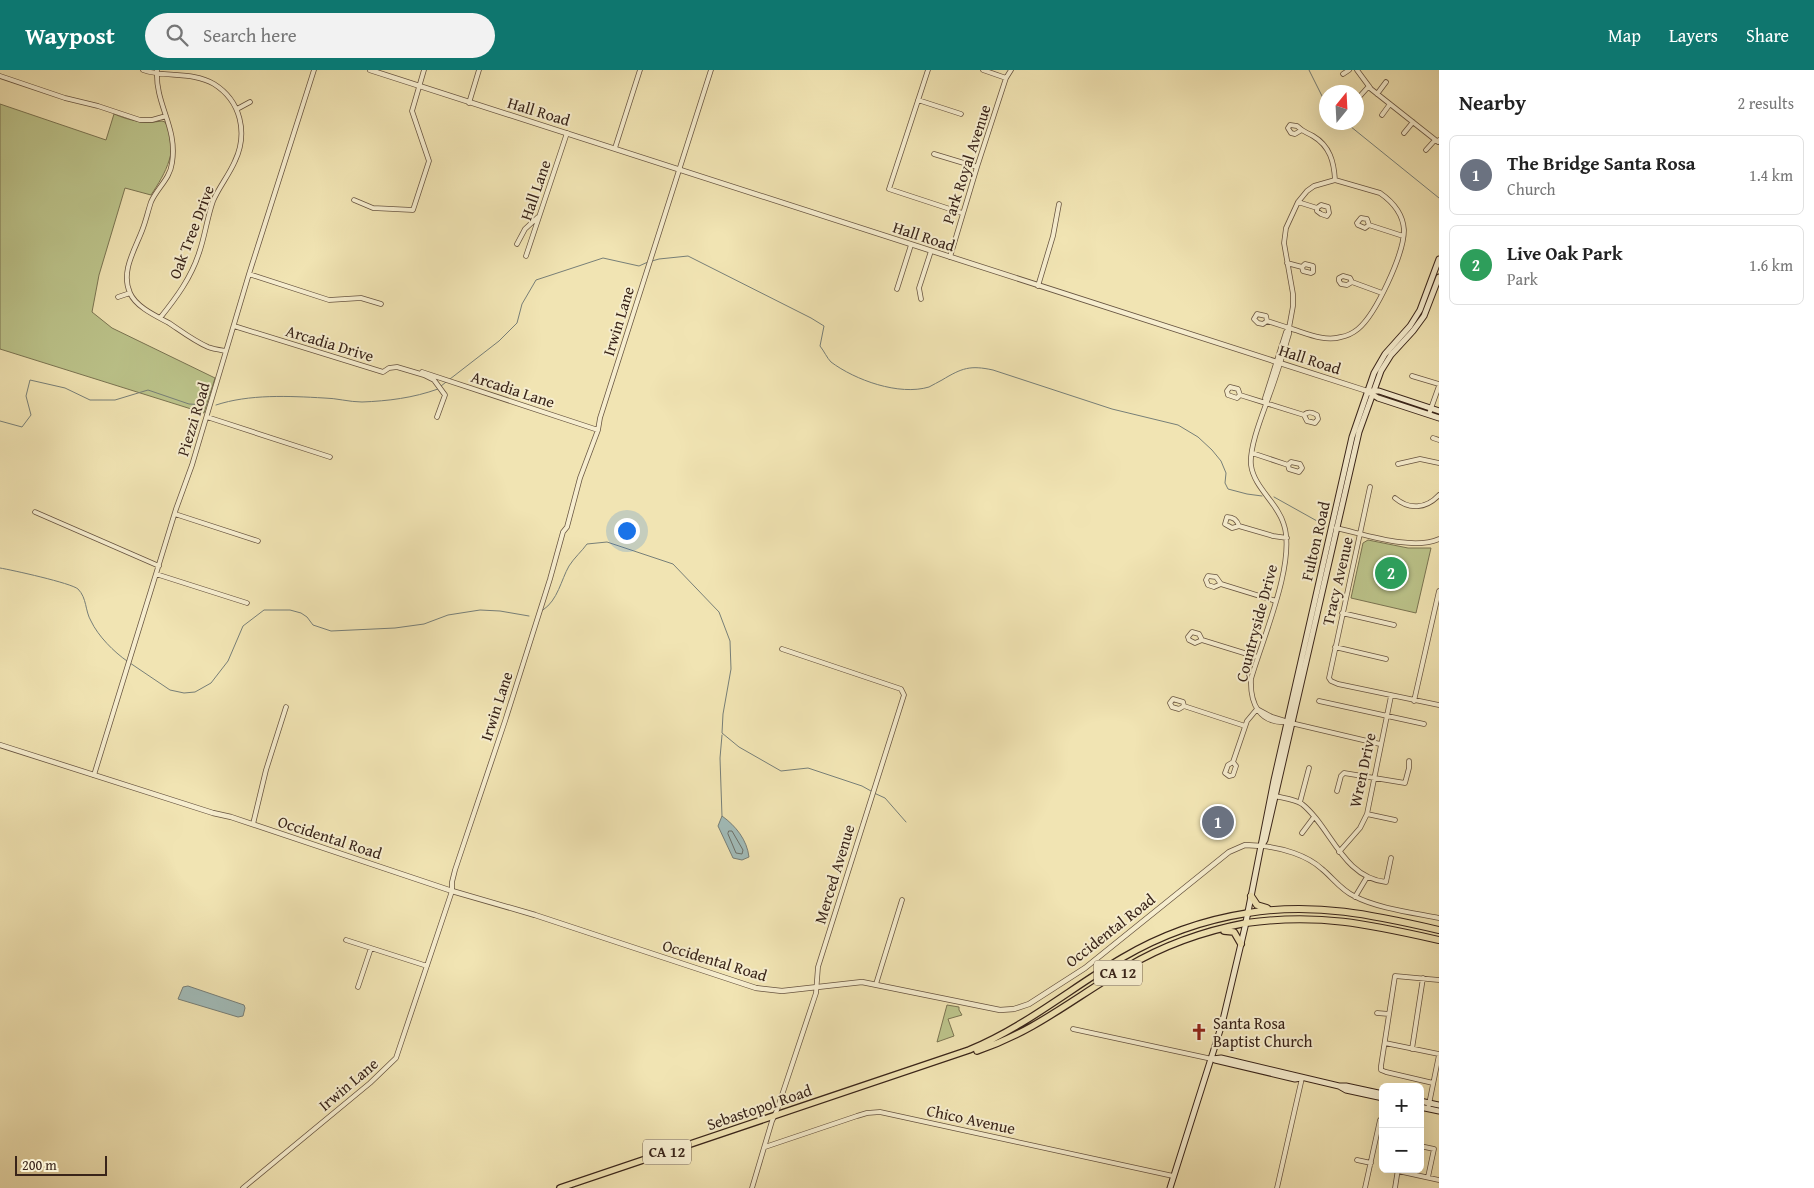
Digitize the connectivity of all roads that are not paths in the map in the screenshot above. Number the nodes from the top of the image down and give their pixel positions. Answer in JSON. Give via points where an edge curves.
{"nodes":[{"id":1,"x":143,"y":70,"type":"edge"},
{"id":2,"x":314,"y":70,"type":"edge"},
{"id":3,"x":371,"y":70,"type":"edge"},
{"id":4,"x":424,"y":70,"type":"edge"},
{"id":5,"x":479,"y":70,"type":"edge"},
{"id":6,"x":640,"y":70,"type":"edge"},
{"id":7,"x":711,"y":70,"type":"edge"},
{"id":8,"x":928,"y":70,"type":"edge"},
{"id":9,"x":983,"y":70,"type":"edge"},
{"id":10,"x":1011,"y":70,"type":"edge"},
{"id":11,"x":1349,"y":70,"type":"edge"},
{"id":12,"x":1357,"y":70,"type":"edge"},
{"id":13,"x":157,"y":72,"type":"edge"},
{"id":14,"x":1343,"y":74,"type":"dead end"},
{"id":15,"x":0,"y":76,"type":"edge"},
{"id":16,"x":1006,"y":78,"type":"junction"},
{"id":17,"x":1386,"y":82,"type":"dead end"},
{"id":18,"x":419,"y":86,"type":"junction"},
{"id":19,"x":1370,"y":86,"type":"junction"},
{"id":20,"x":1364,"y":92,"type":"edge"},
{"id":21,"x":1378,"y":94,"type":"junction"},
{"id":22,"x":918,"y":100,"type":"junction"},
{"id":23,"x":250,"y":102,"type":"dead end"},
{"id":24,"x":469,"y":103,"type":"junction"},
{"id":25,"x":1390,"y":104,"type":"junction"},
{"id":26,"x":1404,"y":106,"type":"dead end"},
{"id":27,"x":237,"y":109,"type":"junction"},
{"id":28,"x":1400,"y":112,"type":"junction"},
{"id":29,"x":961,"y":114,"type":"dead end"},
{"id":30,"x":1382,"y":115,"type":"dead end"},
{"id":31,"x":166,"y":116,"type":"junction"},
{"id":32,"x":1413,"y":122,"type":"junction"},
{"id":33,"x":1425,"y":124,"type":"dead end"},
{"id":34,"x":1420,"y":128,"type":"junction"},
{"id":35,"x":1300,"y":131,"type":"dead end"},
{"id":36,"x":1404,"y":132,"type":"dead end"},
{"id":37,"x":567,"y":133,"type":"junction"},
{"id":38,"x":1438,"y":141,"type":"edge"},
{"id":39,"x":615,"y":148,"type":"junction"},
{"id":40,"x":1426,"y":150,"type":"dead end"},
{"id":41,"x":934,"y":154,"type":"dead end"},
{"id":42,"x":977,"y":167,"type":"junction"},
{"id":43,"x":679,"y":170,"type":"junction"},
{"id":44,"x":1335,"y":180,"type":"junction"},
{"id":45,"x":354,"y":200,"type":"dead end"},
{"id":46,"x":1298,"y":202,"type":"junction"},
{"id":47,"x":1059,"y":204,"type":"dead end"},
{"id":48,"x":1317,"y":208,"type":"dead end"},
{"id":49,"x":962,"y":213,"type":"junction"},
{"id":50,"x":540,"y":215,"type":"junction"},
{"id":51,"x":1370,"y":225,"type":"dead end"},
{"id":52,"x":1403,"y":236,"type":"junction"},
{"id":53,"x":518,"y":244,"type":"dead end"},
{"id":54,"x":911,"y":245,"type":"junction"},
{"id":55,"x":931,"y":251,"type":"junction"},
{"id":56,"x":526,"y":256,"type":"dead end"},
{"id":57,"x":950,"y":258,"type":"junction"},
{"id":58,"x":1439,"y":259,"type":"edge"},
{"id":59,"x":1287,"y":263,"type":"junction"},
{"id":60,"x":1302,"y":267,"type":"dead end"},
{"id":61,"x":249,"y":274,"type":"junction"},
{"id":62,"x":1437,"y":276,"type":"edge"},
{"id":63,"x":1352,"y":282,"type":"dead end"},
{"id":64,"x":1038,"y":286,"type":"junction"},
{"id":65,"x":897,"y":289,"type":"dead end"},
{"id":66,"x":1382,"y":293,"type":"junction"},
{"id":67,"x":130,"y":294,"type":"junction"},
{"id":68,"x":118,"y":297,"type":"dead end"},
{"id":69,"x":921,"y":299,"type":"dead end"},
{"id":70,"x":381,"y":304,"type":"dead end"},
{"id":71,"x":160,"y":318,"type":"junction"},
{"id":72,"x":1267,"y":321,"type":"dead end"},
{"id":73,"x":234,"y":326,"type":"junction"},
{"id":74,"x":1289,"y":328,"type":"junction"},
{"id":75,"x":226,"y":352,"type":"junction"},
{"id":76,"x":1278,"y":362,"type":"junction"},
{"id":77,"x":420,"y":371,"type":"dead end"},
{"id":78,"x":1412,"y":376,"type":"dead end"},
{"id":79,"x":1439,"y":385,"type":"edge"},
{"id":80,"x":1371,"y":392,"type":"junction"},
{"id":81,"x":1240,"y":395,"type":"dead end"},
{"id":82,"x":1266,"y":403,"type":"junction"},
{"id":83,"x":1430,"y":411,"type":"junction"},
{"id":84,"x":1439,"y":411,"type":"edge"},
{"id":85,"x":1304,"y":415,"type":"dead end"},
{"id":86,"x":207,"y":417,"type":"junction"},
{"id":87,"x":437,"y":417,"type":"dead end"},
{"id":88,"x":1439,"y":418,"type":"edge"},
{"id":89,"x":598,"y":430,"type":"junction"},
{"id":90,"x":1432,"y":438,"type":"dead end"},
{"id":91,"x":1439,"y":440,"type":"edge"},
{"id":92,"x":1252,"y":453,"type":"junction"},
{"id":93,"x":330,"y":457,"type":"dead end"},
{"id":94,"x":1439,"y":463,"type":"edge"},
{"id":95,"x":1398,"y":464,"type":"dead end"},
{"id":96,"x":1288,"y":465,"type":"dead end"},
{"id":97,"x":1370,"y":487,"type":"dead end"},
{"id":98,"x":1439,"y":494,"type":"edge"},
{"id":99,"x":1395,"y":498,"type":"dead end"},
{"id":100,"x":35,"y":512,"type":"dead end"},
{"id":101,"x":175,"y":514,"type":"junction"},
{"id":102,"x":1239,"y":526,"type":"dead end"},
{"id":103,"x":1334,"y":527,"type":"junction"},
{"id":104,"x":1361,"y":533,"type":"junction"},
{"id":105,"x":1287,"y":538,"type":"junction"},
{"id":106,"x":1439,"y":539,"type":"edge"},
{"id":107,"x":258,"y":541,"type":"dead end"},
{"id":108,"x":159,"y":566,"type":"junction"},
{"id":109,"x":156,"y":574,"type":"junction"},
{"id":110,"x":1221,"y":584,"type":"dead end"},
{"id":111,"x":1439,"y":591,"type":"edge"},
{"id":112,"x":1276,"y":601,"type":"junction"},
{"id":113,"x":248,"y":603,"type":"dead end"},
{"id":114,"x":1342,"y":613,"type":"junction"},
{"id":115,"x":1394,"y":625,"type":"dead end"},
{"id":116,"x":1202,"y":640,"type":"dead end"},
{"id":117,"x":1335,"y":647,"type":"junction"},
{"id":118,"x":782,"y":649,"type":"dead end"},
{"id":119,"x":1257,"y":658,"type":"junction"},
{"id":120,"x":1386,"y":659,"type":"dead end"},
{"id":121,"x":1391,"y":696,"type":"junction"},
{"id":122,"x":1414,"y":701,"type":"junction"},
{"id":123,"x":1319,"y":702,"type":"dead end"},
{"id":124,"x":1184,"y":706,"type":"dead end"},
{"id":125,"x":1439,"y":706,"type":"edge"},
{"id":126,"x":286,"y":707,"type":"dead end"},
{"id":127,"x":1258,"y":709,"type":"junction"},
{"id":128,"x":1387,"y":715,"type":"junction"},
{"id":129,"x":1289,"y":723,"type":"junction"},
{"id":130,"x":1424,"y":724,"type":"dead end"},
{"id":131,"x":1245,"y":726,"type":"junction"},
{"id":132,"x":1380,"y":744,"type":"junction"},
{"id":133,"x":0,"y":745,"type":"edge"},
{"id":134,"x":1409,"y":760,"type":"dead end"},
{"id":135,"x":1233,"y":762,"type":"dead end"},
{"id":136,"x":1309,"y":768,"type":"dead end"},
{"id":137,"x":94,"y":775,"type":"junction"},
{"id":138,"x":1375,"y":779,"type":"junction"},
{"id":139,"x":1337,"y":790,"type":"dead end"},
{"id":140,"x":1276,"y":796,"type":"junction"},
{"id":141,"x":1300,"y":802,"type":"junction"},
{"id":142,"x":1367,"y":814,"type":"junction"},
{"id":143,"x":1314,"y":817,"type":"junction"},
{"id":144,"x":1395,"y":820,"type":"dead end"},
{"id":145,"x":252,"y":824,"type":"junction"},
{"id":146,"x":1302,"y":833,"type":"dead end"},
{"id":147,"x":1262,"y":846,"type":"junction"},
{"id":148,"x":1339,"y":852,"type":"junction"},
{"id":149,"x":1391,"y":858,"type":"dead end"},
{"id":150,"x":1367,"y":877,"type":"junction"},
{"id":151,"x":452,"y":890,"type":"junction"},
{"id":152,"x":1251,"y":896,"type":"junction"},
{"id":153,"x":1355,"y":897,"type":"junction"},
{"id":154,"x":902,"y":900,"type":"dead end"},
{"id":155,"x":1276,"y":909,"type":"junction"},
{"id":156,"x":1248,"y":913,"type":"junction"},
{"id":157,"x":1439,"y":918,"type":"edge"},
{"id":158,"x":1246,"y":923,"type":"junction"},
{"id":159,"x":1439,"y":930,"type":"edge"},
{"id":160,"x":1190,"y":938,"type":"junction"},
{"id":161,"x":346,"y":940,"type":"dead end"},
{"id":162,"x":1439,"y":940,"type":"edge"},
{"id":163,"x":1241,"y":944,"type":"junction"},
{"id":164,"x":371,"y":948,"type":"junction"},
{"id":165,"x":427,"y":966,"type":"junction"},
{"id":166,"x":1423,"y":978,"type":"junction"},
{"id":167,"x":1439,"y":980,"type":"edge"},
{"id":168,"x":876,"y":984,"type":"junction"},
{"id":169,"x":816,"y":986,"type":"junction"},
{"id":170,"x":358,"y":987,"type":"dead end"},
{"id":171,"x":1377,"y":1013,"type":"dead end"},
{"id":172,"x":1389,"y":1014,"type":"junction"},
{"id":173,"x":1073,"y":1029,"type":"dead end"},
{"id":174,"x":1385,"y":1043,"type":"junction"},
{"id":175,"x":1412,"y":1049,"type":"junction"},
{"id":176,"x":1439,"y":1055,"type":"edge"},
{"id":177,"x":1212,"y":1059,"type":"junction"},
{"id":178,"x":939,"y":1062,"type":"junction"},
{"id":179,"x":1302,"y":1078,"type":"junction"},
{"id":180,"x":1433,"y":1083,"type":"junction"},
{"id":181,"x":1339,"y":1086,"type":"junction"},
{"id":182,"x":1379,"y":1093,"type":"edge"},
{"id":183,"x":1379,"y":1097,"type":"edge"},
{"id":184,"x":1424,"y":1104,"type":"edge"},
{"id":185,"x":1439,"y":1105,"type":"edge"},
{"id":186,"x":1424,"y":1106,"type":"edge"},
{"id":187,"x":1428,"y":1106,"type":"junction"},
{"id":188,"x":1439,"y":1111,"type":"edge"},
{"id":189,"x":775,"y":1116,"type":"junction"},
{"id":190,"x":1379,"y":1125,"type":"edge"},
{"id":191,"x":765,"y":1147,"type":"junction"},
{"id":192,"x":1424,"y":1147,"type":"edge"},
{"id":193,"x":1357,"y":1160,"type":"dead end"},
{"id":194,"x":1371,"y":1163,"type":"junction"},
{"id":195,"x":1398,"y":1173,"type":"edge"},
{"id":196,"x":1411,"y":1173,"type":"edge"},
{"id":197,"x":1174,"y":1176,"type":"junction"},
{"id":198,"x":1428,"y":1177,"type":"junction"},
{"id":199,"x":1439,"y":1180,"type":"edge"},
{"id":200,"x":243,"y":1188,"type":"edge"},
{"id":201,"x":560,"y":1188,"type":"edge"},
{"id":202,"x":752,"y":1188,"type":"edge"},
{"id":203,"x":1170,"y":1188,"type":"edge"},
{"id":204,"x":1277,"y":1188,"type":"edge"},
{"id":205,"x":1365,"y":1188,"type":"edge"},
{"id":206,"x":1395,"y":1188,"type":"edge"}],
"edges":[{"from":1,"to":13,"type":"street"},
{"from":2,"to":61,"type":"street","name":"Piezzi Road"},
{"from":3,"to":18,"type":"street","name":"Hall Road"},
{"from":4,"to":18,"type":"street"},
{"from":5,"to":24,"type":"street"},
{"from":6,"to":39,"type":"street"},
{"from":7,"to":43,"type":"street","name":"Irwin Lane"},
{"from":8,"to":22,"type":"street"},
{"from":9,"to":16,"type":"street"},
{"from":10,"to":16,"type":"street","name":"Park Royal Avenue"},
{"from":11,"to":14,"type":"street"},
{"from":12,"to":19,"type":"street"},
{"from":13,"to":27,"type":"street","via":[[193,76],[213,84]]},
{"from":13,"to":31,"type":"street","via":[[159,96]]},
{"from":15,"to":31,"type":"street","via":[[140,120]]},
{"from":16,"to":42,"type":"street","name":"Park Royal Avenue"},
{"from":17,"to":21,"type":"street"},
{"from":18,"to":24,"type":"street","name":"Hall Road"},
{"from":18,"to":45,"type":"street","via":[[412,111],[429,161],[413,210],[372,208]]},
{"from":19,"to":20,"type":"street"},
{"from":19,"to":21,"type":"street"},
{"from":21,"to":25,"type":"street"},
{"from":22,"to":29,"type":"street"},
{"from":22,"to":49,"type":"street","via":[[889,189]]},
{"from":23,"to":27,"type":"street"},
{"from":24,"to":37,"type":"street","name":"Hall Road"},
{"from":25,"to":28,"type":"street"},
{"from":25,"to":30,"type":"street"},
{"from":26,"to":28,"type":"street"},
{"from":27,"to":71,"type":"street","name":"Oak Tree Drive","via":[[242,126],[235,161],[216,193],[191,272]]},
{"from":28,"to":32,"type":"street"},
{"from":31,"to":67,"type":"street","via":[[174,147],[172,166],[157,190],[131,256],[127,276]]},
{"from":32,"to":34,"type":"street"},
{"from":32,"to":36,"type":"street"},
{"from":33,"to":34,"type":"street"},
{"from":34,"to":38,"type":"street"},
{"from":35,"to":44,"type":"street","via":[[1315,138],[1329,152]]},
{"from":37,"to":39,"type":"street","name":"Hall Road"},
{"from":37,"to":50,"type":"street","name":"Hall Lane"},
{"from":38,"to":40,"type":"street"},
{"from":39,"to":43,"type":"street","name":"Hall Road"},
{"from":41,"to":42,"type":"street"},
{"from":42,"to":49,"type":"street","name":"Park Royal Avenue"},
{"from":43,"to":54,"type":"street","name":"Hall Road"},
{"from":43,"to":89,"type":"street","name":"Irwin Lane"},
{"from":44,"to":46,"type":"street","via":[[1314,186]]},
{"from":44,"to":52,"type":"street","via":[[1380,194],[1392,202],[1400,214]]},
{"from":46,"to":48,"type":"street"},
{"from":46,"to":59,"type":"street","via":[[1285,234]]},
{"from":47,"to":64,"type":"street"},
{"from":49,"to":57,"type":"street","name":"Park Royal Avenue"},
{"from":50,"to":53,"type":"street","via":[[526,229]]},
{"from":50,"to":56,"type":"street","name":"Hall Lane"},
{"from":51,"to":52,"type":"street"},
{"from":52,"to":66,"type":"street","via":[[1394,268]]},
{"from":54,"to":55,"type":"street","name":"Hall Road"},
{"from":54,"to":65,"type":"street"},
{"from":55,"to":57,"type":"street","name":"Hall Road"},
{"from":55,"to":69,"type":"street","via":[[919,288]]},
{"from":57,"to":64,"type":"street","name":"Hall Road"},
{"from":58,"to":62,"type":"main road","name":"Fulton Road"},
{"from":59,"to":60,"type":"street"},
{"from":59,"to":74,"type":"street","via":[[1293,294]]},
{"from":61,"to":70,"type":"street","via":[[329,300],[361,298]]},
{"from":61,"to":73,"type":"street","name":"Piezzi Road"},
{"from":62,"to":80,"type":"main road","name":"Fulton Road","via":[[1410,326],[1385,354],[1374,373]]},
{"from":63,"to":66,"type":"street"},
{"from":64,"to":76,"type":"street","name":"Hall Road"},
{"from":66,"to":74,"type":"street","via":[[1362,325],[1345,336],[1328,339]]},
{"from":67,"to":68,"type":"street"},
{"from":67,"to":71,"type":"street"},
{"from":71,"to":75,"type":"street","via":[[208,347]]},
{"from":72,"to":74,"type":"street"},
{"from":73,"to":75,"type":"street","name":"Piezzi Road"},
{"from":73,"to":87,"type":"street","name":"Arcadia Drive","via":[[383,372],[397,367],[434,380],[445,395]]},
{"from":74,"to":76,"type":"street","name":"Countryside Drive"},
{"from":75,"to":86,"type":"street","name":"Piezzi Road"},
{"from":76,"to":80,"type":"street","name":"Hall Road"},
{"from":76,"to":82,"type":"street","name":"Countryside Drive"},
{"from":77,"to":89,"type":"street","name":"Arcadia Lane"},
{"from":78,"to":79,"type":"street"},
{"from":79,"to":83,"type":"street"},
{"from":80,"to":83,"type":"main road","via":[[1378,398]]},
{"from":80,"to":103,"type":"main road","name":"Fulton Road"},
{"from":81,"to":82,"type":"street"},
{"from":82,"to":85,"type":"street"},
{"from":82,"to":92,"type":"street","name":"Countryside Drive"},
{"from":83,"to":84,"type":"main road"},
{"from":83,"to":88,"type":"main road"},
{"from":86,"to":93,"type":"street"},
{"from":86,"to":101,"type":"street","name":"Piezzi Road"},
{"from":89,"to":151,"type":"street","name":"Irwin Lane","via":[[455,870]]},
{"from":90,"to":91,"type":"street"},
{"from":92,"to":96,"type":"street"},
{"from":92,"to":105,"type":"street","name":"Countryside Drive","via":[[1251,466],[1258,482],[1281,514]]},
{"from":94,"to":95,"type":"street","via":[[1420,459]]},
{"from":97,"to":104,"type":"street","name":"Tracy Avenue"},
{"from":98,"to":99,"type":"street","via":[[1419,507],[1402,504]]},
{"from":100,"to":108,"type":"street"},
{"from":101,"to":107,"type":"street"},
{"from":101,"to":108,"type":"street","name":"Piezzi Road"},
{"from":102,"to":105,"type":"street"},
{"from":103,"to":104,"type":"street"},
{"from":103,"to":129,"type":"main road","name":"Fulton Road"},
{"from":104,"to":106,"type":"street","via":[[1409,544]]},
{"from":104,"to":114,"type":"street","name":"Tracy Avenue"},
{"from":105,"to":112,"type":"street","name":"Countryside Drive","via":[[1287,557]]},
{"from":108,"to":109,"type":"street","name":"Piezzi Road"},
{"from":109,"to":113,"type":"street"},
{"from":109,"to":137,"type":"street","name":"Piezzi Road"},
{"from":110,"to":112,"type":"street"},
{"from":111,"to":122,"type":"street"},
{"from":112,"to":119,"type":"street","name":"Countryside Drive"},
{"from":114,"to":115,"type":"street"},
{"from":114,"to":117,"type":"street","name":"Tracy Avenue"},
{"from":116,"to":119,"type":"street"},
{"from":117,"to":120,"type":"street"},
{"from":117,"to":121,"type":"street","name":"Tracy Avenue","via":[[1330,680]]},
{"from":118,"to":169,"type":"street","name":"Merced Avenue","via":[[901,689],[904,695],[818,968]]},
{"from":119,"to":127,"type":"street","name":"Countryside Drive","via":[[1251,693]]},
{"from":121,"to":122,"type":"street"},
{"from":121,"to":128,"type":"street","name":"Wren Drive"},
{"from":122,"to":125,"type":"street"},
{"from":123,"to":128,"type":"street","name":"Wren Drive"},
{"from":124,"to":131,"type":"street"},
{"from":126,"to":145,"type":"street"},
{"from":127,"to":129,"type":"street","via":[[1263,716]]},
{"from":127,"to":131,"type":"street"},
{"from":128,"to":130,"type":"street","name":"Wren Drive"},
{"from":128,"to":132,"type":"street","name":"Wren Drive"},
{"from":129,"to":132,"type":"street"},
{"from":129,"to":140,"type":"main road","name":"Fulton Road"},
{"from":129,"to":147,"type":"main road","name":"Fulton Road","via":[[1261,838]]},
{"from":131,"to":135,"type":"street"},
{"from":132,"to":138,"type":"street","name":"Wren Drive"},
{"from":133,"to":137,"type":"street","name":"Occidental Road"},
{"from":134,"to":138,"type":"street","via":[[1405,783]]},
{"from":136,"to":141,"type":"street"},
{"from":137,"to":145,"type":"street","name":"Occidental Road"},
{"from":138,"to":139,"type":"street","via":[[1344,773]]},
{"from":138,"to":142,"type":"street","name":"Wren Drive"},
{"from":140,"to":141,"type":"street"},
{"from":140,"to":147,"type":"main road","name":"Fulton Road"},
{"from":141,"to":143,"type":"street"},
{"from":142,"to":144,"type":"street"},
{"from":142,"to":148,"type":"street","name":"Wren Drive","via":[[1360,828]]},
{"from":143,"to":146,"type":"street"},
{"from":143,"to":148,"type":"street"},
{"from":145,"to":151,"type":"street","name":"Occidental Road"},
{"from":147,"to":152,"type":"main road","name":"Fulton Road"},
{"from":147,"to":153,"type":"street","name":"Occidental Road","via":[[1308,859]]},
{"from":147,"to":168,"type":"street","name":"Occidental Road","via":[[1245,846],[1229,852],[1092,963],[1022,1008],[992,1009]]},
{"from":148,"to":150,"type":"street"},
{"from":149,"to":150,"type":"street","via":[[1386,882]]},
{"from":150,"to":153,"type":"street"},
{"from":151,"to":165,"type":"street","name":"Irwin Lane"},
{"from":151,"to":169,"type":"street","name":"Occidental Road","via":[[756,988],[782,991]]},
{"from":152,"to":155,"type":"highway","via":[[1259,906]]},
{"from":152,"to":156,"type":"main road","name":"Fulton Road"},
{"from":153,"to":157,"type":"street","name":"Occidental Road"},
{"from":154,"to":168,"type":"street"},
{"from":155,"to":156,"type":"highway","number":"CA 12"},
{"from":155,"to":159,"type":"highway","number":"CA 12","via":[[1346,910]]},
{"from":156,"to":158,"type":"main road","name":"Fulton Road"},
{"from":156,"to":178,"type":"main road","name":"Sebastopol Road","number":"CA 12","via":[[1195,925],[1148,944],[1003,1035]]},
{"from":158,"to":160,"type":"main road","name":"Sebastopol Road","number":"CA 12"},
{"from":158,"to":162,"type":"highway","number":"CA 12","via":[[1296,918],[1332,919]]},
{"from":158,"to":163,"type":"main road","name":"Fulton Road"},
{"from":160,"to":163,"type":"main road","via":[[1231,930]]},
{"from":160,"to":178,"type":"main road","name":"Sebastopol Road","number":"CA 12","via":[[1125,968],[1020,1034]]},
{"from":161,"to":164,"type":"street"},
{"from":163,"to":177,"type":"main road","name":"Fulton Road"},
{"from":164,"to":165,"type":"street"},
{"from":164,"to":170,"type":"street"},
{"from":165,"to":200,"type":"street","name":"Irwin Lane","via":[[396,1058]]},
{"from":166,"to":167,"type":"street"},
{"from":166,"to":172,"type":"street","via":[[1395,976]]},
{"from":166,"to":175,"type":"street"},
{"from":168,"to":169,"type":"street","name":"Occidental Road","via":[[856,982]]},
{"from":169,"to":189,"type":"street","name":"Merced Avenue"},
{"from":171,"to":172,"type":"street"},
{"from":172,"to":174,"type":"street"},
{"from":173,"to":177,"type":"street"},
{"from":174,"to":175,"type":"street"},
{"from":174,"to":180,"type":"street","via":[[1381,1070]]},
{"from":175,"to":176,"type":"street"},
{"from":176,"to":180,"type":"street"},
{"from":177,"to":179,"type":"main road"},
{"from":177,"to":197,"type":"main road","name":"Fulton Road"},
{"from":178,"to":189,"type":"main road","name":"Sebastopol Road","number":"CA 12"},
{"from":179,"to":181,"type":"main road"},
{"from":179,"to":204,"type":"street"},
{"from":180,"to":187,"type":"street"},
{"from":181,"to":182,"type":"main road"},
{"from":181,"to":183,"type":"main road"},
{"from":184,"to":187,"type":"main road"},
{"from":185,"to":187,"type":"main road"},
{"from":186,"to":187,"type":"main road"},
{"from":187,"to":188,"type":"main road"},
{"from":189,"to":191,"type":"street","name":"Merced Avenue"},
{"from":189,"to":201,"type":"main road","name":"Sebastopol Road","number":"CA 12"},
{"from":190,"to":194,"type":"street"},
{"from":191,"to":197,"type":"street","name":"Chico Avenue","via":[[857,1116],[880,1112]]},
{"from":191,"to":202,"type":"street","name":"Merced Avenue"},
{"from":192,"to":198,"type":"street","via":[[1434,1149]]},
{"from":193,"to":194,"type":"street"},
{"from":194,"to":205,"type":"street"},
{"from":195,"to":206,"type":"street"},
{"from":196,"to":198,"type":"street"},
{"from":197,"to":203,"type":"main road","name":"Fulton Road"},
{"from":198,"to":199,"type":"street"}]}
